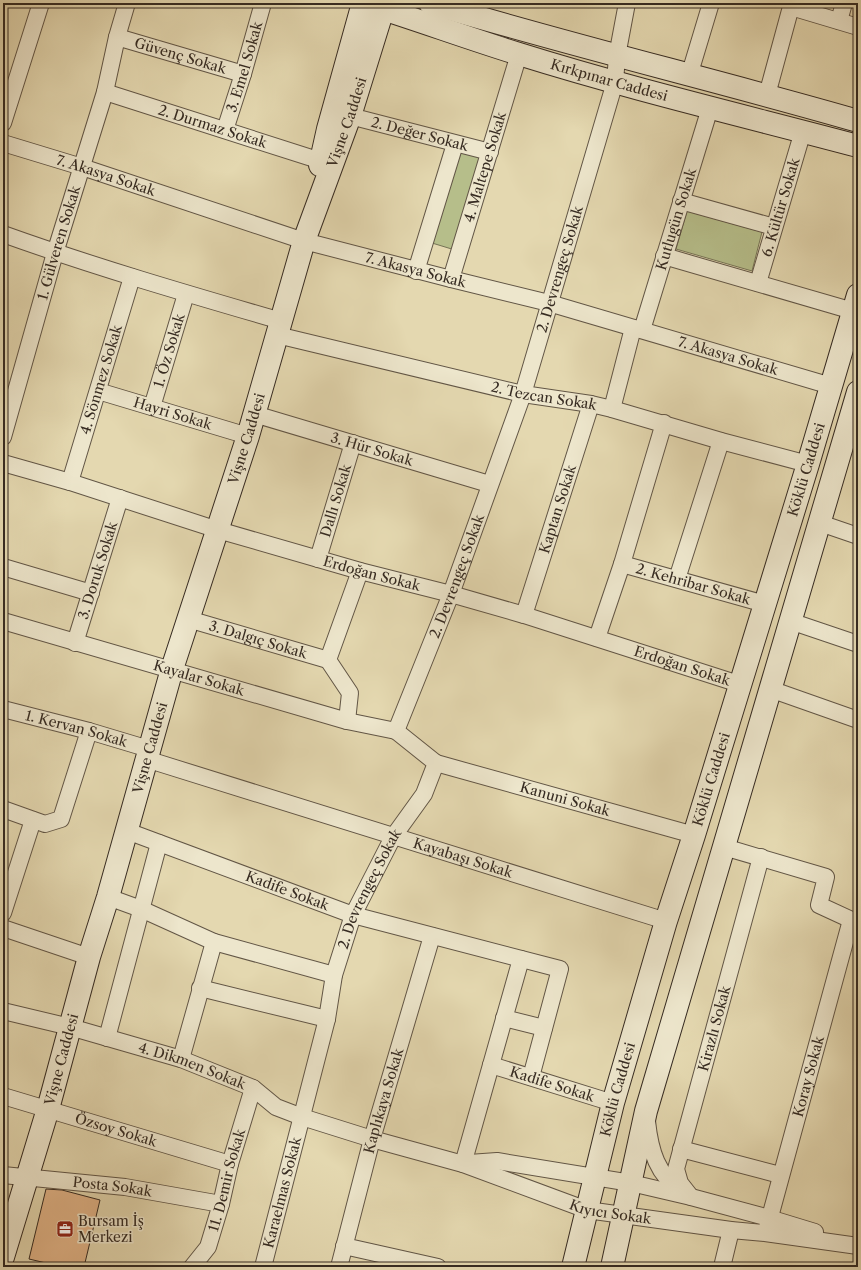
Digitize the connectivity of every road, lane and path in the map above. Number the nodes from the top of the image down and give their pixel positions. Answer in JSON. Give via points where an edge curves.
{"nodes":[{"id":1,"x":41,"y":3,"type":"edge"},
{"id":2,"x":127,"y":3,"type":"edge"},
{"id":3,"x":263,"y":3,"type":"edge"},
{"id":4,"x":430,"y":3,"type":"edge"},
{"id":5,"x":627,"y":3,"type":"edge"},
{"id":6,"x":711,"y":3,"type":"edge"},
{"id":7,"x":844,"y":3,"type":"edge"},
{"id":8,"x":374,"y":4,"type":"edge"},
{"id":9,"x":792,"y":5,"type":"edge"},
{"id":10,"x":472,"y":9,"type":"edge"},
{"id":11,"x":839,"y":21,"type":"junction"},
{"id":12,"x":858,"y":27,"type":"edge"},
{"id":13,"x":117,"y":37,"type":"junction"},
{"id":14,"x":519,"y":54,"type":"junction"},
{"id":15,"x":617,"y":56,"type":"junction"},
{"id":16,"x":242,"y":74,"type":"junction"},
{"id":17,"x":688,"y":76,"type":"junction"},
{"id":18,"x":615,"y":82,"type":"junction"},
{"id":19,"x":105,"y":92,"type":"junction"},
{"id":20,"x":767,"y":95,"type":"junction"},
{"id":21,"x":710,"y":108,"type":"junction"},
{"id":22,"x":350,"y":116,"type":"junction"},
{"id":23,"x":858,"y":121,"type":"edge"},
{"id":24,"x":3,"y":123,"type":"edge"},
{"id":25,"x":225,"y":130,"type":"junction"},
{"id":26,"x":803,"y":131,"type":"junction"},
{"id":27,"x":3,"y":143,"type":"edge"},
{"id":28,"x":455,"y":144,"type":"junction"},
{"id":29,"x":858,"y":146,"type":"edge"},
{"id":30,"x":490,"y":152,"type":"junction"},
{"id":31,"x":321,"y":161,"type":"junction"},
{"id":32,"x":82,"y":167,"type":"junction"},
{"id":33,"x":681,"y":201,"type":"junction"},
{"id":34,"x":774,"y":227,"type":"junction"},
{"id":35,"x":3,"y":234,"type":"edge"},
{"id":36,"x":304,"y":241,"type":"junction"},
{"id":37,"x":55,"y":253,"type":"junction"},
{"id":38,"x":664,"y":256,"type":"junction"},
{"id":39,"x":416,"y":271,"type":"junction"},
{"id":40,"x":132,"y":277,"type":"junction"},
{"id":41,"x":450,"y":280,"type":"junction"},
{"id":42,"x":758,"y":283,"type":"junction"},
{"id":43,"x":186,"y":294,"type":"junction"},
{"id":44,"x":549,"y":303,"type":"junction"},
{"id":45,"x":856,"y":303,"type":"edge"},
{"id":46,"x":279,"y":328,"type":"junction"},
{"id":47,"x":638,"y":329,"type":"junction"},
{"id":48,"x":831,"y":386,"type":"junction"},
{"id":49,"x":98,"y":391,"type":"junction"},
{"id":50,"x":858,"y":392,"type":"edge"},
{"id":51,"x":523,"y":394,"type":"junction"},
{"id":52,"x":591,"y":404,"type":"junction"},
{"id":53,"x":152,"y":407,"type":"junction"},
{"id":54,"x":612,"y":409,"type":"junction"},
{"id":55,"x":254,"y":414,"type":"junction"},
{"id":56,"x":664,"y":423,"type":"junction"},
{"id":57,"x":248,"y":436,"type":"junction"},
{"id":58,"x":3,"y":437,"type":"edge"},
{"id":59,"x":721,"y":441,"type":"junction"},
{"id":60,"x":353,"y":443,"type":"junction"},
{"id":61,"x":3,"y":464,"type":"edge"},
{"id":62,"x":808,"y":464,"type":"junction"},
{"id":63,"x":70,"y":482,"type":"junction"},
{"id":64,"x":490,"y":484,"type":"junction"},
{"id":65,"x":120,"y":498,"type":"junction"},
{"id":66,"x":820,"y":523,"type":"junction"},
{"id":67,"x":218,"y":530,"type":"junction"},
{"id":68,"x":858,"y":536,"type":"edge"},
{"id":69,"x":318,"y":559,"type":"junction"},
{"id":70,"x":622,"y":564,"type":"junction"},
{"id":71,"x":3,"y":567,"type":"edge"},
{"id":72,"x":360,"y":572,"type":"junction"},
{"id":73,"x":677,"y":580,"type":"junction"},
{"id":74,"x":91,"y":593,"type":"junction"},
{"id":75,"x":451,"y":594,"type":"junction"},
{"id":76,"x":765,"y":604,"type":"junction"},
{"id":77,"x":524,"y":615,"type":"junction"},
{"id":78,"x":188,"y":618,"type":"junction"},
{"id":79,"x":3,"y":621,"type":"edge"},
{"id":80,"x":790,"y":622,"type":"junction"},
{"id":81,"x":597,"y":638,"type":"junction"},
{"id":82,"x":75,"y":643,"type":"junction"},
{"id":83,"x":858,"y":644,"type":"edge"},
{"id":84,"x":328,"y":660,"type":"junction"},
{"id":85,"x":172,"y":669,"type":"junction"},
{"id":86,"x":739,"y":684,"type":"junction"},
{"id":87,"x":770,"y":689,"type":"junction"},
{"id":88,"x":3,"y":709,"type":"edge"},
{"id":89,"x":858,"y":720,"type":"edge"},
{"id":90,"x":347,"y":721,"type":"junction"},
{"id":91,"x":89,"y":731,"type":"junction"},
{"id":92,"x":396,"y":731,"type":"junction"},
{"id":93,"x":147,"y":754,"type":"junction"},
{"id":94,"x":436,"y":763,"type":"junction"},
{"id":95,"x":3,"y":809,"type":"edge"},
{"id":96,"x":33,"y":820,"type":"junction"},
{"id":97,"x":127,"y":831,"type":"junction"},
{"id":98,"x":694,"y":835,"type":"junction"},
{"id":99,"x":393,"y":837,"type":"junction"},
{"id":100,"x":159,"y":843,"type":"junction"},
{"id":101,"x":724,"y":847,"type":"junction"},
{"id":102,"x":761,"y":857,"type":"junction"},
{"id":103,"x":108,"y":897,"type":"junction"},
{"id":104,"x":141,"y":909,"type":"junction"},
{"id":105,"x":3,"y":913,"type":"edge"},
{"id":106,"x":353,"y":915,"type":"junction"},
{"id":107,"x":666,"y":921,"type":"junction"},
{"id":108,"x":854,"y":921,"type":"edge"},
{"id":109,"x":3,"y":928,"type":"edge"},
{"id":110,"x":432,"y":936,"type":"junction"},
{"id":111,"x":214,"y":942,"type":"junction"},
{"id":112,"x":89,"y":957,"type":"junction"},
{"id":113,"x":521,"y":959,"type":"junction"},
{"id":114,"x":334,"y":975,"type":"junction"},
{"id":115,"x":200,"y":988,"type":"junction"},
{"id":116,"x":3,"y":1011,"type":"edge"},
{"id":117,"x":504,"y":1018,"type":"junction"},
{"id":118,"x":328,"y":1019,"type":"junction"},
{"id":119,"x":70,"y":1027,"type":"junction"},
{"id":120,"x":544,"y":1028,"type":"junction"},
{"id":121,"x":107,"y":1038,"type":"junction"},
{"id":122,"x":181,"y":1059,"type":"junction"},
{"id":123,"x":491,"y":1065,"type":"junction"},
{"id":124,"x":531,"y":1077,"type":"junction"},
{"id":125,"x":253,"y":1088,"type":"junction"},
{"id":126,"x":3,"y":1096,"type":"edge"},
{"id":127,"x":613,"y":1103,"type":"junction"},
{"id":128,"x":48,"y":1109,"type":"junction"},
{"id":129,"x":646,"y":1111,"type":"junction"},
{"id":130,"x":302,"y":1118,"type":"junction"},
{"id":131,"x":372,"y":1139,"type":"junction"},
{"id":132,"x":681,"y":1149,"type":"junction"},
{"id":133,"x":230,"y":1164,"type":"junction"},
{"id":134,"x":463,"y":1164,"type":"junction"},
{"id":135,"x":3,"y":1175,"type":"edge"},
{"id":136,"x":780,"y":1175,"type":"junction"},
{"id":137,"x":595,"y":1176,"type":"junction"},
{"id":138,"x":28,"y":1177,"type":"junction"},
{"id":139,"x":631,"y":1183,"type":"junction"},
{"id":140,"x":691,"y":1197,"type":"junction"},
{"id":141,"x":221,"y":1204,"type":"junction"},
{"id":142,"x":587,"y":1210,"type":"junction"},
{"id":143,"x":624,"y":1216,"type":"junction"},
{"id":144,"x":767,"y":1225,"type":"junction"},
{"id":145,"x":731,"y":1230,"type":"junction"},
{"id":146,"x":344,"y":1246,"type":"junction"},
{"id":147,"x":858,"y":1246,"type":"edge"},
{"id":148,"x":3,"y":1257,"type":"edge"},
{"id":149,"x":400,"y":1263,"type":"edge"},
{"id":150,"x":192,"y":1267,"type":"edge"},
{"id":151,"x":264,"y":1267,"type":"edge"},
{"id":152,"x":339,"y":1267,"type":"edge"},
{"id":153,"x":438,"y":1267,"type":"edge"},
{"id":154,"x":573,"y":1267,"type":"edge"},
{"id":155,"x":612,"y":1267,"type":"edge"},
{"id":156,"x":722,"y":1267,"type":"edge"}],
"edges":[{"from":1,"to":24,"type":"street"},
{"from":2,"to":13,"type":"street","name":"1. Gülveren Sokak"},
{"from":3,"to":16,"type":"street","name":"3. Emel Sokak"},
{"from":4,"to":10,"type":"main road","name":"Kırkpınar Caddesi"},
{"from":5,"to":15,"type":"street","name":"2. Devrengeç Sokak"},
{"from":6,"to":17,"type":"street"},
{"from":7,"to":11,"type":"street"},
{"from":8,"to":14,"type":"main road","name":"Kırkpınar Caddesi"},
{"from":8,"to":22,"type":"main road","name":"Vişne Caddesi"},
{"from":8,"to":31,"type":"main road","name":"Vişne Caddesi","via":[[328,129]]},
{"from":9,"to":11,"type":"street"},
{"from":9,"to":20,"type":"street"},
{"from":10,"to":15,"type":"main road","name":"Kırkpınar Caddesi"},
{"from":11,"to":12,"type":"street"},
{"from":13,"to":16,"type":"street","name":"Güvenç Sokak"},
{"from":13,"to":19,"type":"street","name":"1. Gülveren Sokak"},
{"from":14,"to":18,"type":"main road","name":"Kırkpınar Caddesi"},
{"from":14,"to":30,"type":"street","name":"4. Maltepe Sokak"},
{"from":15,"to":17,"type":"main road","name":"Kırkpınar Caddesi"},
{"from":15,"to":18,"type":"street","name":"2. Devrengeç Sokak"},
{"from":16,"to":25,"type":"street","name":"3. Emel Sokak"},
{"from":17,"to":20,"type":"main road","name":"Kırkpınar Caddesi"},
{"from":18,"to":21,"type":"main road","name":"Kırkpınar Caddesi"},
{"from":18,"to":44,"type":"street","name":"2. Devrengeç Sokak"},
{"from":19,"to":25,"type":"street","name":"2. Durmaz Sokak"},
{"from":19,"to":32,"type":"street","name":"1. Gülveren Sokak"},
{"from":20,"to":23,"type":"main road","name":"Kırkpınar Caddesi"},
{"from":21,"to":26,"type":"main road","name":"Kırkpınar Caddesi"},
{"from":21,"to":33,"type":"street","name":"Kutlugün Sokak"},
{"from":22,"to":28,"type":"street","name":"2. Değer Sokak"},
{"from":22,"to":36,"type":"main road","name":"Vişne Caddesi"},
{"from":25,"to":31,"type":"street","name":"2. Durmaz Sokak"},
{"from":26,"to":29,"type":"main road","name":"Kırkpınar Caddesi"},
{"from":26,"to":34,"type":"street","name":"6. Kültür Sokak"},
{"from":27,"to":32,"type":"street","name":"7. Akasya Sokak"},
{"from":28,"to":30,"type":"street","name":"2. Değer Sokak"},
{"from":28,"to":39,"type":"street"},
{"from":30,"to":41,"type":"street","name":"4. Maltepe Sokak"},
{"from":31,"to":36,"type":"main road","name":"Vişne Caddesi"},
{"from":32,"to":36,"type":"street","name":"7. Akasya Sokak"},
{"from":32,"to":37,"type":"street","name":"1. Gülveren Sokak"},
{"from":33,"to":34,"type":"street"},
{"from":33,"to":38,"type":"street","name":"Kutlugün Sokak"},
{"from":34,"to":42,"type":"street","name":"6. Kültür Sokak"},
{"from":35,"to":37,"type":"street","name":"2. Tezcan Sokak"},
{"from":36,"to":39,"type":"street","name":"7. Akasya Sokak"},
{"from":36,"to":46,"type":"main road","name":"Vişne Caddesi"},
{"from":37,"to":40,"type":"street","name":"2. Tezcan Sokak"},
{"from":37,"to":58,"type":"street","name":"1. Gülveren Sokak"},
{"from":38,"to":42,"type":"street"},
{"from":38,"to":47,"type":"street","name":"Kutlugün Sokak"},
{"from":39,"to":41,"type":"street","name":"7. Akasya Sokak"},
{"from":40,"to":43,"type":"street","name":"2. Tezcan Sokak"},
{"from":40,"to":49,"type":"street","name":"4. Sönmez Sokak"},
{"from":41,"to":44,"type":"street","name":"7. Akasya Sokak"},
{"from":42,"to":45,"type":"street"},
{"from":43,"to":46,"type":"street","name":"2. Tezcan Sokak"},
{"from":43,"to":53,"type":"street","name":"1. Öz Sokak"},
{"from":44,"to":47,"type":"street","name":"7. Akasya Sokak"},
{"from":44,"to":51,"type":"street","name":"2. Devrengeç Sokak"},
{"from":45,"to":48,"type":"main road","name":"Köklü Caddesi"},
{"from":46,"to":51,"type":"street","name":"2. Tezcan Sokak"},
{"from":46,"to":55,"type":"main road","name":"Vişne Caddesi"},
{"from":47,"to":48,"type":"street","name":"7. Akasya Sokak"},
{"from":47,"to":54,"type":"street","name":"Kutlugün Sokak"},
{"from":48,"to":62,"type":"main road","name":"Köklü Caddesi"},
{"from":49,"to":53,"type":"street","name":"Hayri Sokak"},
{"from":49,"to":63,"type":"street","name":"4. Sönmez Sokak"},
{"from":50,"to":66,"type":"main road","name":"Köklü Caddesi"},
{"from":51,"to":52,"type":"street","name":"2. Tezcan Sokak"},
{"from":51,"to":64,"type":"street","name":"2. Devrengeç Sokak"},
{"from":52,"to":54,"type":"street","name":"2. Tezcan Sokak"},
{"from":52,"to":77,"type":"street","name":"Kaptan Sokak"},
{"from":53,"to":57,"type":"street","name":"Hayri Sokak"},
{"from":54,"to":56,"type":"street","name":"2. Tezcan Sokak"},
{"from":55,"to":57,"type":"main road","name":"Vişne Caddesi"},
{"from":55,"to":60,"type":"street","name":"3. Hür Sokak"},
{"from":56,"to":59,"type":"street","name":"2. Tezcan Sokak"},
{"from":56,"to":70,"type":"street","name":"2. Kehribar Sokak"},
{"from":57,"to":67,"type":"main road","name":"Vişne Caddesi"},
{"from":59,"to":62,"type":"street","name":"2. Tezcan Sokak"},
{"from":59,"to":73,"type":"street"},
{"from":60,"to":64,"type":"street","name":"3. Hür Sokak"},
{"from":60,"to":69,"type":"street","name":"Dallı Sokak"},
{"from":61,"to":63,"type":"street","name":"Erdoğan Sokak"},
{"from":62,"to":76,"type":"main road","name":"Köklü Caddesi"},
{"from":63,"to":65,"type":"street","name":"Erdoğan Sokak"},
{"from":64,"to":75,"type":"street","name":"2. Devrengeç Sokak"},
{"from":65,"to":67,"type":"street","name":"Erdoğan Sokak"},
{"from":65,"to":74,"type":"street","name":"3. Doruk Sokak"},
{"from":66,"to":68,"type":"street"},
{"from":66,"to":80,"type":"main road","name":"Köklü Caddesi"},
{"from":67,"to":69,"type":"street","name":"Erdoğan Sokak"},
{"from":67,"to":78,"type":"main road","name":"Vişne Caddesi"},
{"from":69,"to":72,"type":"street","name":"Erdoğan Sokak"},
{"from":70,"to":73,"type":"street","name":"2. Kehribar Sokak"},
{"from":70,"to":81,"type":"street","name":"2. Kehribar Sokak"},
{"from":71,"to":74,"type":"street"},
{"from":72,"to":75,"type":"street","name":"Erdoğan Sokak"},
{"from":72,"to":84,"type":"street"},
{"from":73,"to":76,"type":"street","name":"2. Kehribar Sokak"},
{"from":74,"to":82,"type":"street","name":"3. Doruk Sokak"},
{"from":75,"to":77,"type":"street","name":"Erdoğan Sokak"},
{"from":75,"to":92,"type":"street","name":"2. Devrengeç Sokak"},
{"from":76,"to":86,"type":"main road","name":"Köklü Caddesi"},
{"from":77,"to":81,"type":"street","name":"Erdoğan Sokak"},
{"from":78,"to":84,"type":"street","name":"3. Dalgıç Sokak"},
{"from":78,"to":85,"type":"main road","name":"Vişne Caddesi"},
{"from":79,"to":82,"type":"street","name":"Kayalar Sokak"},
{"from":80,"to":83,"type":"street"},
{"from":80,"to":87,"type":"main road","name":"Köklü Caddesi"},
{"from":81,"to":86,"type":"street","name":"Erdoğan Sokak"},
{"from":82,"to":85,"type":"street","name":"Kayalar Sokak"},
{"from":84,"to":90,"type":"street","via":[[350,693]]},
{"from":85,"to":90,"type":"street","name":"Kayalar Sokak"},
{"from":85,"to":93,"type":"main road","name":"Vişne Caddesi"},
{"from":86,"to":98,"type":"main road","name":"Köklü Caddesi"},
{"from":87,"to":89,"type":"street"},
{"from":87,"to":101,"type":"main road","name":"Köklü Caddesi"},
{"from":88,"to":91,"type":"street","name":"1. Kervan Sokak"},
{"from":90,"to":92,"type":"street","name":"Kayalar Sokak"},
{"from":91,"to":93,"type":"street","name":"1. Kervan Sokak"},
{"from":91,"to":96,"type":"street","via":[[61,819],[45,824]]},
{"from":92,"to":94,"type":"street"},
{"from":93,"to":97,"type":"main road","name":"Vişne Caddesi"},
{"from":93,"to":99,"type":"street","name":"Kayabaşı Sokak"},
{"from":94,"to":98,"type":"street","name":"Kanuni Sokak"},
{"from":94,"to":99,"type":"street","name":"2. Devrengeç Sokak","via":[[424,794]]},
{"from":95,"to":96,"type":"street"},
{"from":96,"to":105,"type":"street"},
{"from":97,"to":100,"type":"street","name":"Kadife Sokak"},
{"from":97,"to":103,"type":"main road","name":"Vişne Caddesi"},
{"from":98,"to":107,"type":"main road","name":"Köklü Caddesi"},
{"from":99,"to":106,"type":"street","name":"2. Devrengeç Sokak"},
{"from":99,"to":107,"type":"street","name":"Kayabaşı Sokak"},
{"from":100,"to":104,"type":"street"},
{"from":100,"to":106,"type":"street","name":"Kadife Sokak"},
{"from":101,"to":102,"type":"street"},
{"from":101,"to":129,"type":"main road","name":"Köklü Caddesi"},
{"from":102,"to":108,"type":"street","via":[[826,877],[819,905]]},
{"from":102,"to":132,"type":"street","name":"Kirazlı Sokak"},
{"from":103,"to":104,"type":"street"},
{"from":103,"to":112,"type":"main road","name":"Vişne Caddesi"},
{"from":104,"to":111,"type":"street"},
{"from":104,"to":121,"type":"street"},
{"from":106,"to":110,"type":"street","name":"Kadife Sokak"},
{"from":106,"to":114,"type":"street","name":"2. Devrengeç Sokak"},
{"from":107,"to":127,"type":"main road","name":"Köklü Caddesi"},
{"from":108,"to":136,"type":"street","name":"Koray Sokak"},
{"from":109,"to":112,"type":"street"},
{"from":110,"to":113,"type":"street","name":"Kadife Sokak"},
{"from":110,"to":131,"type":"street","name":"Kaplıkaya Sokak"},
{"from":111,"to":114,"type":"street"},
{"from":111,"to":115,"type":"street"},
{"from":112,"to":119,"type":"main road","name":"Vişne Caddesi"},
{"from":113,"to":117,"type":"street","name":"Kadife Sokak"},
{"from":113,"to":120,"type":"street","name":"Kadife Sokak","via":[[560,969]]},
{"from":114,"to":118,"type":"street","name":"2. Devrengeç Sokak"},
{"from":115,"to":118,"type":"street"},
{"from":115,"to":122,"type":"street"},
{"from":116,"to":119,"type":"street","name":"4. Dikmen Sokak"},
{"from":117,"to":120,"type":"street"},
{"from":117,"to":123,"type":"street","name":"Kadife Sokak"},
{"from":118,"to":130,"type":"street","name":"2. Devrengeç Sokak"},
{"from":119,"to":121,"type":"street","name":"4. Dikmen Sokak"},
{"from":119,"to":128,"type":"main road","name":"Vişne Caddesi"},
{"from":120,"to":124,"type":"street"},
{"from":121,"to":122,"type":"street","name":"4. Dikmen Sokak"},
{"from":122,"to":125,"type":"street","name":"4. Dikmen Sokak"},
{"from":123,"to":124,"type":"street","name":"Kadife Sokak"},
{"from":123,"to":134,"type":"street","name":"Kadife Sokak"},
{"from":124,"to":127,"type":"street","name":"Kadife Sokak"},
{"from":125,"to":130,"type":"street","name":"4. Dikmen Sokak","via":[[276,1107]]},
{"from":125,"to":133,"type":"street","name":"11. Demir Sokak"},
{"from":126,"to":128,"type":"street","name":"Özsoy Sokak"},
{"from":127,"to":137,"type":"main road","name":"Köklü Caddesi"},
{"from":128,"to":133,"type":"street","name":"Özsoy Sokak"},
{"from":128,"to":138,"type":"main road","name":"Vişne Caddesi"},
{"from":129,"to":139,"type":"main road","name":"Köklü Caddesi"},
{"from":129,"to":140,"type":"street","via":[[652,1149],[659,1168],[674,1186]]},
{"from":130,"to":131,"type":"street","name":"4. Dikmen Sokak"},
{"from":130,"to":151,"type":"street","name":"Karaelmas Sokak"},
{"from":131,"to":134,"type":"street","name":"Kıyıcı Sokak"},
{"from":131,"to":146,"type":"street","name":"Kaplıkaya Sokak"},
{"from":132,"to":136,"type":"street"},
{"from":132,"to":140,"type":"street","name":"Kirazlı Sokak","via":[[676,1169],[680,1183]]},
{"from":133,"to":141,"type":"street","name":"11. Demir Sokak"},
{"from":134,"to":137,"type":"street","via":[[496,1161]]},
{"from":134,"to":142,"type":"street","name":"Kıyıcı Sokak"},
{"from":135,"to":138,"type":"street","name":"Posta Sokak"},
{"from":136,"to":144,"type":"street","name":"Koray Sokak"},
{"from":137,"to":139,"type":"street"},
{"from":137,"to":142,"type":"main road","name":"Köklü Caddesi"},
{"from":138,"to":141,"type":"street","name":"Posta Sokak","via":[[124,1187]]},
{"from":138,"to":148,"type":"main road","name":"Vişne Caddesi"},
{"from":139,"to":140,"type":"street"},
{"from":139,"to":143,"type":"main road","name":"Köklü Caddesi"},
{"from":140,"to":144,"type":"street"},
{"from":141,"to":150,"type":"street","name":"11. Demir Sokak","via":[[208,1247]]},
{"from":142,"to":143,"type":"street","name":"Kıyıcı Sokak"},
{"from":142,"to":154,"type":"main road","name":"Köklü Caddesi"},
{"from":143,"to":145,"type":"street","name":"Kıyıcı Sokak"},
{"from":143,"to":155,"type":"main road","name":"Köklü Caddesi"},
{"from":144,"to":145,"type":"street","name":"Kıyıcı Sokak"},
{"from":144,"to":147,"type":"street","name":"Kıyıcı Sokak"},
{"from":145,"to":156,"type":"street"},
{"from":146,"to":149,"type":"street"},
{"from":146,"to":152,"type":"street","name":"Kaplıkaya Sokak"},
{"from":149,"to":153,"type":"street"}]}
